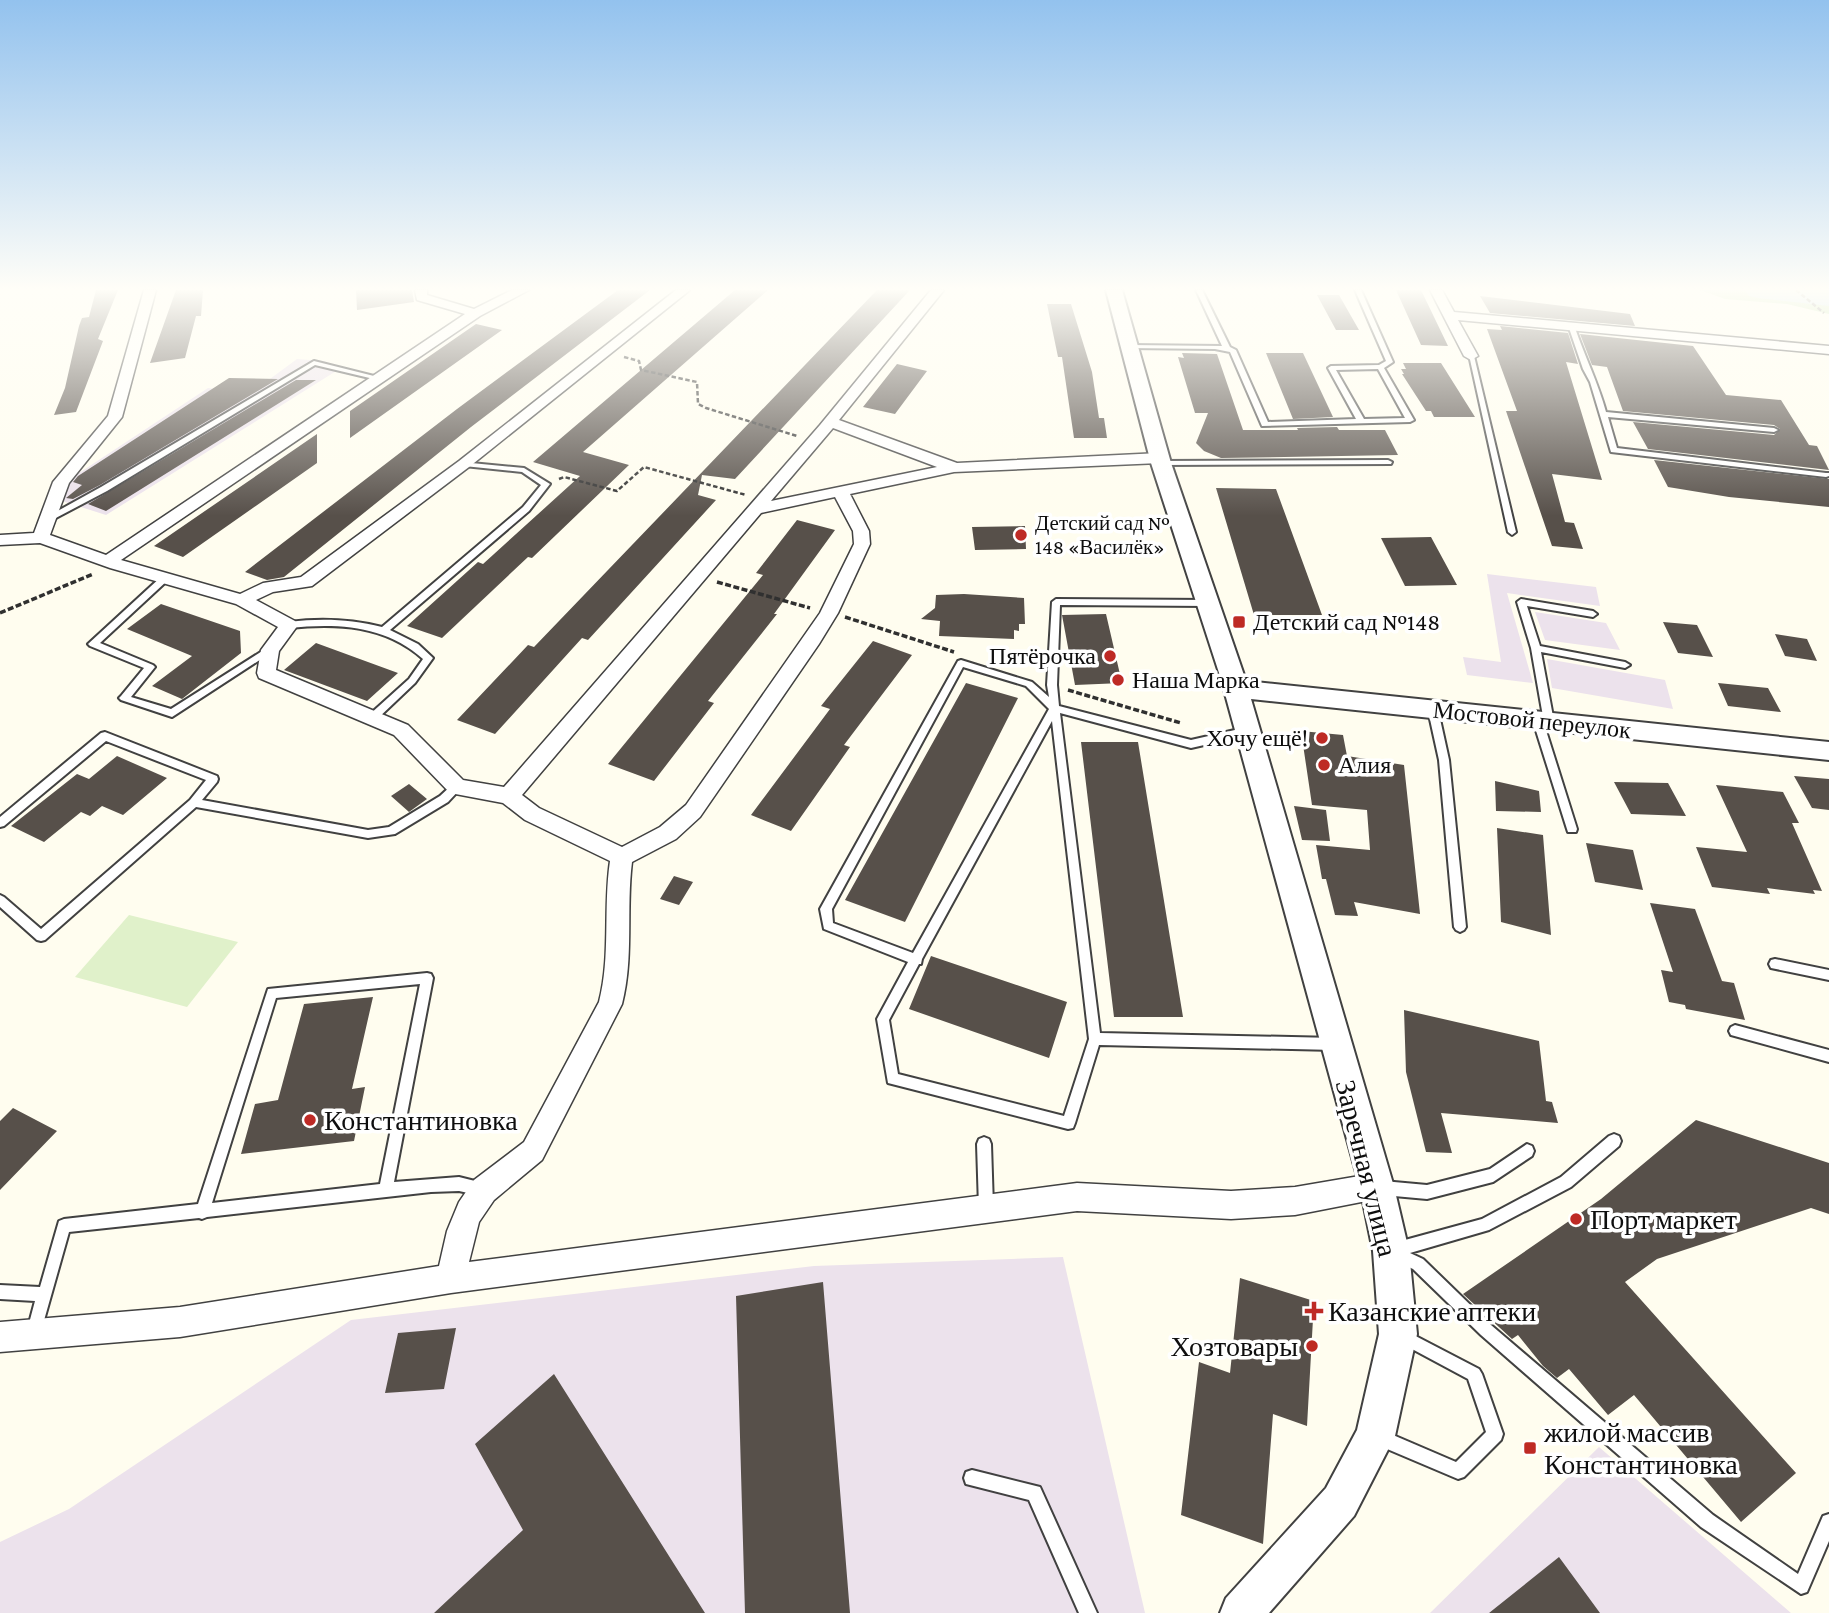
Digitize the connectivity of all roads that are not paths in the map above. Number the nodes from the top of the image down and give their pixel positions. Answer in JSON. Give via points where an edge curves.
{"nodes":[{"id":1,"x":129,"y":365,"type":"edge"},
{"id":2,"x":310,"y":365,"type":"edge"},
{"id":3,"x":324,"y":365,"type":"edge"},
{"id":4,"x":397,"y":365,"type":"edge"},
{"id":5,"x":589,"y":365,"type":"edge"},
{"id":6,"x":876,"y":365,"type":"edge"},
{"id":7,"x":1135,"y":365,"type":"edge"},
{"id":8,"x":1240,"y":365,"type":"edge"},
{"id":9,"x":1383,"y":365,"type":"edge"},
{"id":10,"x":1473,"y":365,"type":"edge"},
{"id":11,"x":1585,"y":365,"type":"edge"},
{"id":12,"x":1380,"y":367,"type":"junction"},
{"id":13,"x":378,"y":378,"type":"junction"},
{"id":14,"x":1604,"y":414,"type":"junction"},
{"id":15,"x":1361,"y":421,"type":"junction"},
{"id":16,"x":830,"y":422,"type":"junction"},
{"id":17,"x":1774,"y":430,"type":"dead end"},
{"id":18,"x":1161,"y":461,"type":"junction"},
{"id":19,"x":1388,"y":462,"type":"dead end"},
{"id":20,"x":464,"y":464,"type":"junction"},
{"id":21,"x":955,"y":468,"type":"junction"},
{"id":22,"x":1826,"y":475,"type":"dead end"},
{"id":23,"x":840,"y":491,"type":"junction"},
{"id":24,"x":760,"y":505,"type":"junction"},
{"id":25,"x":48,"y":517,"type":"junction"},
{"id":26,"x":1512,"y":532,"type":"dead end"},
{"id":27,"x":41,"y":538,"type":"junction"},
{"id":28,"x":0,"y":540,"type":"edge"},
{"id":29,"x":112,"y":562,"type":"junction"},
{"id":30,"x":165,"y":578,"type":"junction"},
{"id":31,"x":243,"y":600,"type":"junction"},
{"id":32,"x":1210,"y":603,"type":"junction"},
{"id":33,"x":1593,"y":614,"type":"dead end"},
{"id":34,"x":289,"y":625,"type":"junction"},
{"id":35,"x":383,"y":631,"type":"junction"},
{"id":36,"x":1536,"y":648,"type":"junction"},
{"id":37,"x":270,"y":650,"type":"junction"},
{"id":38,"x":1625,"y":665,"type":"dead end"},
{"id":39,"x":1236,"y":689,"type":"junction"},
{"id":40,"x":1054,"y":708,"type":"junction"},
{"id":41,"x":1433,"y":710,"type":"junction"},
{"id":42,"x":372,"y":718,"type":"junction"},
{"id":43,"x":1544,"y":722,"type":"junction"},
{"id":44,"x":1248,"y":731,"type":"junction"},
{"id":45,"x":1829,"y":751,"type":"edge"},
{"id":46,"x":457,"y":787,"type":"junction"},
{"id":47,"x":509,"y":796,"type":"junction"},
{"id":48,"x":194,"y":803,"type":"junction"},
{"id":49,"x":0,"y":823,"type":"edge"},
{"id":50,"x":1573,"y":829,"type":"dead end"},
{"id":51,"x":622,"y":857,"type":"junction"},
{"id":52,"x":0,"y":900,"type":"edge"},
{"id":53,"x":1460,"y":927,"type":"dead end"},
{"id":54,"x":917,"y":960,"type":"junction"},
{"id":55,"x":1775,"y":964,"type":"dead end"},
{"id":56,"x":1829,"y":975,"type":"edge"},
{"id":57,"x":1735,"y":1031,"type":"dead end"},
{"id":58,"x":1095,"y":1039,"type":"junction"},
{"id":59,"x":1335,"y":1044,"type":"junction"},
{"id":60,"x":1829,"y":1056,"type":"edge"},
{"id":61,"x":1614,"y":1141,"type":"dead end"},
{"id":62,"x":984,"y":1144,"type":"dead end"},
{"id":63,"x":1527,"y":1151,"type":"dead end"},
{"id":64,"x":1377,"y":1187,"type":"junction"},
{"id":65,"x":386,"y":1190,"type":"junction"},
{"id":66,"x":484,"y":1190,"type":"junction"},
{"id":67,"x":986,"y":1207,"type":"junction"},
{"id":68,"x":202,"y":1212,"type":"junction"},
{"id":69,"x":1391,"y":1251,"type":"junction"},
{"id":70,"x":451,"y":1279,"type":"junction"},
{"id":71,"x":0,"y":1292,"type":"edge"},
{"id":72,"x":45,"y":1294,"type":"junction"},
{"id":73,"x":34,"y":1334,"type":"junction"},
{"id":74,"x":1398,"y":1334,"type":"junction"},
{"id":75,"x":0,"y":1337,"type":"edge"},
{"id":76,"x":1376,"y":1436,"type":"junction"},
{"id":77,"x":972,"y":1478,"type":"dead end"},
{"id":78,"x":1829,"y":1522,"type":"edge"},
{"id":79,"x":1088,"y":1613,"type":"edge"},
{"id":80,"x":1241,"y":1613,"type":"edge"}],
"edges":[{"from":1,"to":25,"type":"street","via":[[114,417],[61,482]]},
{"from":2,"to":25,"type":"lane","via":[[104,489]]},
{"from":3,"to":13,"type":"lane"},
{"from":4,"to":13,"type":"street"},
{"from":5,"to":20,"type":"street"},
{"from":6,"to":16,"type":"street"},
{"from":7,"to":18,"type":"street","name":"Заречная улица"},
{"from":8,"to":15,"type":"lane","via":[[1265,424]]},
{"from":9,"to":12,"type":"lane"},
{"from":10,"to":26,"type":"lane"},
{"from":11,"to":14,"type":"lane"},
{"from":12,"to":15,"type":"lane","via":[[1410,420]]},
{"from":12,"to":15,"type":"lane","via":[[1331,368]]},
{"from":13,"to":29,"type":"street"},
{"from":14,"to":17,"type":"lane"},
{"from":14,"to":22,"type":"lane","via":[[1614,450]]},
{"from":16,"to":21,"type":"street"},
{"from":16,"to":24,"type":"street"},
{"from":18,"to":19,"type":"lane"},
{"from":18,"to":21,"type":"street"},
{"from":18,"to":32,"type":"street","name":"Заречная улица"},
{"from":20,"to":31,"type":"street","via":[[306,582],[269,587]]},
{"from":20,"to":35,"type":"lane","via":[[524,470],[546,484],[526,509]]},
{"from":21,"to":23,"type":"street"},
{"from":23,"to":24,"type":"street"},
{"from":23,"to":51,"type":"street","via":[[861,531],[862,544],[830,613],[693,811],[668,833]]},
{"from":24,"to":47,"type":"street"},
{"from":25,"to":27,"type":"street"},
{"from":27,"to":28,"type":"street"},
{"from":27,"to":29,"type":"street"},
{"from":29,"to":30,"type":"street"},
{"from":30,"to":31,"type":"street"},
{"from":30,"to":37,"type":"lane","via":[[93,645],[150,667],[124,698],[172,713]]},
{"from":31,"to":34,"type":"street"},
{"from":32,"to":39,"type":"street","name":"Заречная улица"},
{"from":32,"to":40,"type":"lane","via":[[1056,601]]},
{"from":33,"to":36,"type":"lane","via":[[1521,602]]},
{"from":34,"to":35,"type":"lane","via":[[320,620]]},
{"from":34,"to":37,"type":"street"},
{"from":35,"to":42,"type":"lane","via":[[395,634],[428,658],[412,681]]},
{"from":36,"to":38,"type":"lane"},
{"from":36,"to":43,"type":"lane"},
{"from":37,"to":42,"type":"street","via":[[266,673]]},
{"from":39,"to":41,"type":"street","name":"Мостовой переулок"},
{"from":39,"to":44,"type":"street","name":"Заречная улица"},
{"from":40,"to":44,"type":"lane","via":[[1191,744]]},
{"from":40,"to":54,"type":"lane"},
{"from":40,"to":54,"type":"lane","via":[[1029,684],[961,663],[833,897],[827,909],[828,926]]},
{"from":40,"to":58,"type":"lane"},
{"from":41,"to":43,"type":"street","name":"Мостовой переулок"},
{"from":41,"to":53,"type":"lane","via":[[1444,760]]},
{"from":42,"to":46,"type":"street","via":[[401,730]]},
{"from":43,"to":45,"type":"street","name":"Мостовой переулок"},
{"from":43,"to":50,"type":"lane"},
{"from":44,"to":59,"type":"street","name":"Заречная улица"},
{"from":46,"to":47,"type":"street"},
{"from":46,"to":48,"type":"lane","via":[[391,831],[368,834]]},
{"from":47,"to":51,"type":"street","via":[[532,814]]},
{"from":48,"to":49,"type":"lane","via":[[213,779],[105,736]]},
{"from":48,"to":52,"type":"lane","via":[[41,936]]},
{"from":51,"to":66,"type":"street","via":[[617,892],[617,977],[610,1004],[533,1151]]},
{"from":54,"to":58,"type":"lane","via":[[883,1019],[892,1079],[1068,1124]]},
{"from":55,"to":56,"type":"lane"},
{"from":57,"to":60,"type":"lane"},
{"from":58,"to":59,"type":"lane"},
{"from":59,"to":64,"type":"street","name":"Заречная улица"},
{"from":61,"to":69,"type":"lane","via":[[1566,1182],[1484,1224]]},
{"from":62,"to":67,"type":"lane"},
{"from":63,"to":64,"type":"lane","via":[[1493,1175],[1427,1192]]},
{"from":64,"to":67,"type":"street","via":[[1295,1201],[1231,1205],[1077,1197]]},
{"from":64,"to":69,"type":"street","name":"Заречная улица"},
{"from":65,"to":66,"type":"lane","via":[[450,1184]]},
{"from":65,"to":68,"type":"lane"},
{"from":65,"to":68,"type":"lane","via":[[427,978],[272,993]]},
{"from":66,"to":70,"type":"street","via":[[461,1231]]},
{"from":67,"to":70,"type":"street"},
{"from":68,"to":72,"type":"lane","via":[[64,1226]]},
{"from":69,"to":74,"type":"street","name":"Заречная улица"},
{"from":69,"to":78,"type":"lane","via":[[1418,1264],[1486,1330],[1707,1521],[1801,1586]]},
{"from":70,"to":73,"type":"street","via":[[180,1322]]},
{"from":71,"to":72,"type":"lane"},
{"from":72,"to":73,"type":"lane"},
{"from":73,"to":75,"type":"street"},
{"from":74,"to":76,"type":"street","name":"Заречная улица"},
{"from":74,"to":76,"type":"lane","via":[[1474,1374],[1495,1434],[1458,1472]]},
{"from":76,"to":80,"type":"street","name":"Заречная улица","via":[[1340,1502]]},
{"from":77,"to":79,"type":"lane","via":[[1034,1493]]}]}
